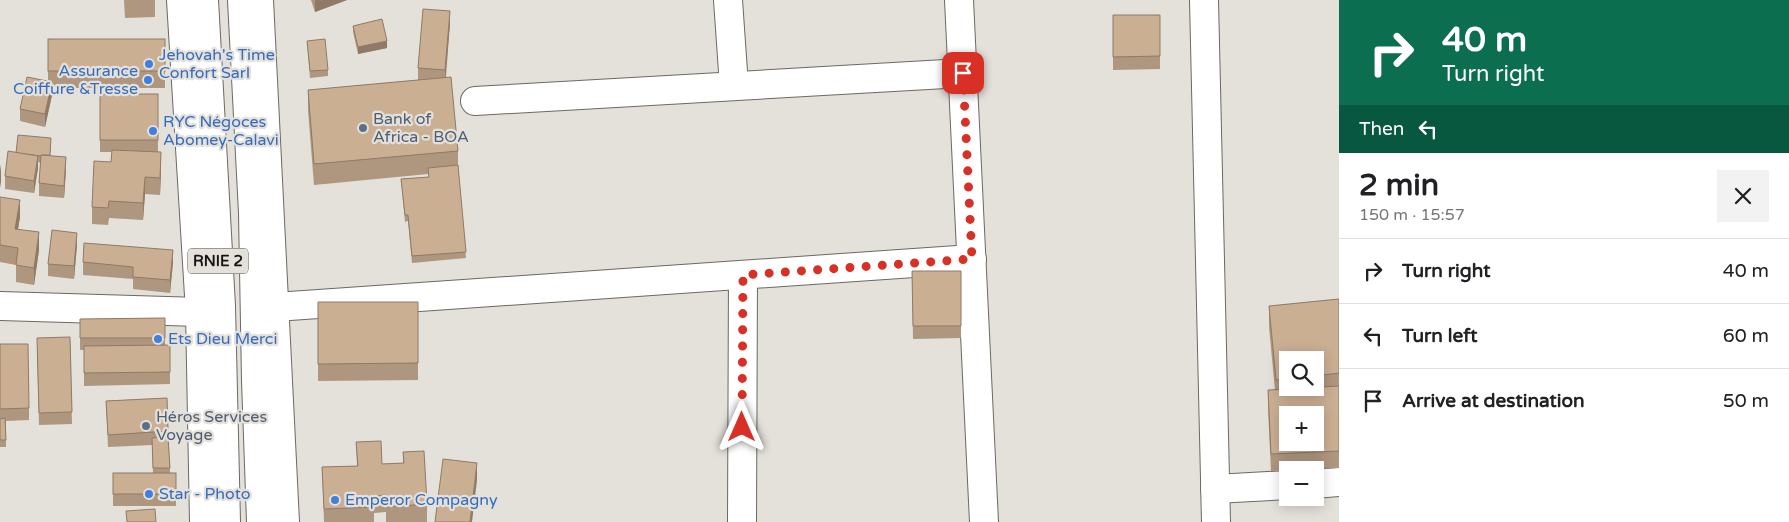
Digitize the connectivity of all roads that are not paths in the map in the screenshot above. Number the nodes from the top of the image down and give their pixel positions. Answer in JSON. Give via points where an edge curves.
{"nodes":[{"id":1,"x":181,"y":0,"type":"edge"},
{"id":2,"x":204,"y":0,"type":"edge"},
{"id":3,"x":242,"y":0,"type":"edge"},
{"id":4,"x":259,"y":0,"type":"edge"},
{"id":5,"x":728,"y":0,"type":"edge"},
{"id":6,"x":959,"y":0,"type":"edge"},
{"id":7,"x":1204,"y":0,"type":"edge"},
{"id":8,"x":963,"y":73,"type":"junction"},
{"id":9,"x":734,"y":86,"type":"junction"},
{"id":10,"x":475,"y":101,"type":"dead end"},
{"id":11,"x":972,"y":259,"type":"junction"},
{"id":12,"x":743,"y":275,"type":"junction"},
{"id":13,"x":0,"y":306,"type":"edge"},
{"id":14,"x":275,"y":307,"type":"junction"},
{"id":15,"x":200,"y":312,"type":"junction"},
{"id":16,"x":1339,"y":482,"type":"edge"},
{"id":17,"x":1324,"y":483,"type":"edge"},
{"id":18,"x":1279,"y":485,"type":"edge"},
{"id":19,"x":1215,"y":489,"type":"junction"},
{"id":20,"x":204,"y":522,"type":"edge"},
{"id":21,"x":226,"y":522,"type":"edge"},
{"id":22,"x":261,"y":522,"type":"edge"},
{"id":23,"x":285,"y":522,"type":"edge"},
{"id":24,"x":742,"y":522,"type":"edge"},
{"id":25,"x":984,"y":522,"type":"edge"},
{"id":26,"x":1216,"y":522,"type":"edge"}],
"edges":[{"from":1,"to":15,"type":"main road"},
{"from":2,"to":21,"type":"main road","name":"RNIE 2","number":"RNIE 2","via":[[221,306]]},
{"from":3,"to":22,"type":"main road","name":"RNIE 2","number":"RNIE 2","via":[[253,213]]},
{"from":4,"to":14,"type":"main road"},
{"from":5,"to":9,"type":"main road"},
{"from":6,"to":8,"type":"main road"},
{"from":7,"to":19,"type":"main road"},
{"from":8,"to":9,"type":"main road"},
{"from":8,"to":11,"type":"main road"},
{"from":9,"to":10,"type":"main road"},
{"from":11,"to":12,"type":"main road"},
{"from":11,"to":25,"type":"main road"},
{"from":12,"to":14,"type":"main road"},
{"from":12,"to":24,"type":"main road"},
{"from":13,"to":15,"type":"main road"},
{"from":14,"to":23,"type":"main road"},
{"from":15,"to":20,"type":"main road"},
{"from":16,"to":17,"type":"main road"},
{"from":18,"to":19,"type":"main road"},
{"from":19,"to":26,"type":"main road"}]}
